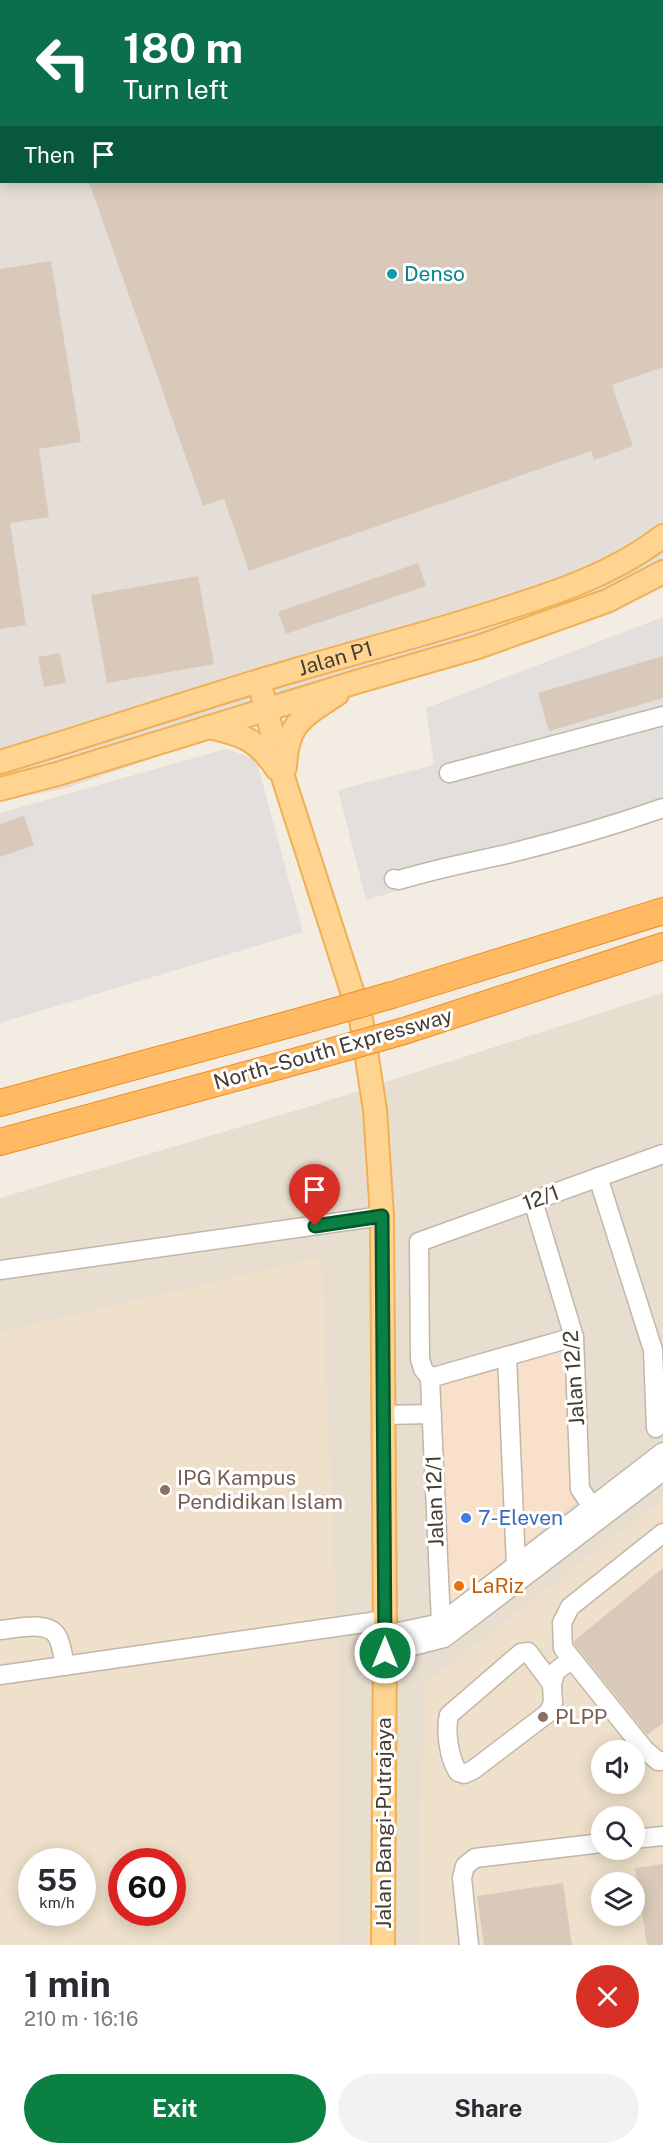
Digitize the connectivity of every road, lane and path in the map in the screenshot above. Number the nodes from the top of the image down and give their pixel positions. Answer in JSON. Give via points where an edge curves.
{"nodes":[{"id":1,"x":663,"y":536,"type":"edge"},
{"id":2,"x":663,"y":572,"type":"edge"},
{"id":3,"x":470,"y":620,"type":"junction"},
{"id":4,"x":478,"y":647,"type":"junction"},
{"id":5,"x":259,"y":681,"type":"junction"},
{"id":6,"x":356,"y":682,"type":"junction"},
{"id":7,"x":266,"y":709,"type":"junction"},
{"id":8,"x":663,"y":716,"type":"edge"},
{"id":9,"x":207,"y":726,"type":"junction"},
{"id":10,"x":38,"y":751,"type":"junction"},
{"id":11,"x":0,"y":762,"type":"edge"},
{"id":12,"x":449,"y":773,"type":"dead end"},
{"id":13,"x":45,"y":777,"type":"junction"},
{"id":14,"x":285,"y":780,"type":"junction"},
{"id":15,"x":0,"y":789,"type":"edge"},
{"id":16,"x":663,"y":808,"type":"edge"},
{"id":17,"x":394,"y":879,"type":"dead end"},
{"id":18,"x":663,"y":911,"type":"edge"},
{"id":19,"x":663,"y":946,"type":"edge"},
{"id":20,"x":0,"y":1103,"type":"edge"},
{"id":21,"x":0,"y":1142,"type":"edge"},
{"id":22,"x":663,"y":1154,"type":"edge"},
{"id":23,"x":598,"y":1178,"type":"junction"},
{"id":24,"x":533,"y":1201,"type":"junction"},
{"id":25,"x":382,"y":1216,"type":"junction"},
{"id":26,"x":419,"y":1242,"type":"joint"},
{"id":27,"x":0,"y":1270,"type":"edge"},
{"id":28,"x":574,"y":1337,"type":"junction"},
{"id":29,"x":507,"y":1356,"type":"junction"},
{"id":30,"x":430,"y":1378,"type":"junction"},
{"id":31,"x":432,"y":1414,"type":"junction"},
{"id":32,"x":383,"y":1415,"type":"junction"},
{"id":33,"x":656,"y":1428,"type":"dead end"},
{"id":34,"x":663,"y":1452,"type":"edge"},
{"id":35,"x":663,"y":1471,"type":"edge"},
{"id":36,"x":596,"y":1513,"type":"junction"},
{"id":37,"x":663,"y":1533,"type":"edge"},
{"id":38,"x":516,"y":1565,"type":"junction"},
{"id":39,"x":441,"y":1623,"type":"junction"},
{"id":40,"x":0,"y":1630,"type":"edge"},
{"id":41,"x":385,"y":1636,"type":"junction"},
{"id":42,"x":572,"y":1659,"type":"junction"},
{"id":43,"x":65,"y":1666,"type":"junction"},
{"id":44,"x":0,"y":1675,"type":"edge"},
{"id":45,"x":552,"y":1684,"type":"junction"},
{"id":46,"x":663,"y":1761,"type":"edge"},
{"id":47,"x":663,"y":1836,"type":"edge"},
{"id":48,"x":645,"y":1838,"type":"edge"},
{"id":49,"x":591,"y":1844,"type":"edge"},
{"id":50,"x":383,"y":1945,"type":"edge"},
{"id":51,"x":469,"y":1945,"type":"edge"}],
"edges":[{"from":1,"to":3,"type":"main road","name":"Jalan P1","via":[[600,574]]},
{"from":2,"to":4,"type":"main road","name":"Jalan P1","via":[[607,601]]},
{"from":3,"to":4,"type":"street"},
{"from":3,"to":5,"type":"main road","name":"Jalan P1"},
{"from":4,"to":6,"type":"main road","name":"Jalan P1"},
{"from":5,"to":7,"type":"main road"},
{"from":5,"to":10,"type":"main road","name":"Jalan P1"},
{"from":6,"to":7,"type":"main road","name":"Jalan P1"},
{"from":6,"to":14,"type":"main road","via":[[297,724],[288,739]]},
{"from":7,"to":9,"type":"main road","name":"Jalan P1"},
{"from":7,"to":14,"type":"main road"},
{"from":8,"to":12,"type":"street"},
{"from":9,"to":13,"type":"main road","name":"Jalan P1"},
{"from":9,"to":14,"type":"main road","via":[[247,737],[267,754]]},
{"from":10,"to":11,"type":"main road","name":"Jalan P1"},
{"from":10,"to":13,"type":"street"},
{"from":13,"to":15,"type":"main road","name":"Jalan P1"},
{"from":14,"to":25,"type":"main road","name":"Jalan Bangi-Putrajaya","via":[[361,1019],[375,1110]]},
{"from":16,"to":17,"type":"street","via":[[584,834]]},
{"from":18,"to":20,"type":"highway","name":"North–South Expressway","bridge":true,"via":[[392,995]]},
{"from":19,"to":21,"type":"highway","name":"North–South Expressway","bridge":true,"via":[[404,1031]]},
{"from":22,"to":23,"type":"street","name":"12/1"},
{"from":23,"to":24,"type":"street","name":"12/1"},
{"from":23,"to":33,"type":"street","via":[[653,1350]]},
{"from":24,"to":26,"type":"street","name":"12/1"},
{"from":24,"to":28,"type":"street","name":"Jalan 12/2"},
{"from":25,"to":27,"type":"street"},
{"from":25,"to":32,"type":"main road","name":"Jalan Bangi-Putrajaya"},
{"from":26,"to":30,"type":"street","name":"Jalan 12/1","via":[[420,1359]]},
{"from":28,"to":29,"type":"street"},
{"from":28,"to":36,"type":"street","name":"Jalan 12/2","via":[[580,1490]]},
{"from":29,"to":30,"type":"street"},
{"from":29,"to":38,"type":"street"},
{"from":30,"to":31,"type":"street","name":"Jalan 12/1"},
{"from":31,"to":32,"type":"street"},
{"from":31,"to":39,"type":"street","name":"Jalan 12/1"},
{"from":32,"to":41,"type":"main road","name":"Jalan Bangi-Putrajaya"},
{"from":34,"to":36,"type":"street"},
{"from":35,"to":36,"type":"street"},
{"from":36,"to":38,"type":"street"},
{"from":36,"to":41,"type":"street","via":[[444,1638]]},
{"from":37,"to":42,"type":"street","via":[[570,1608],[562,1623],[563,1648]]},
{"from":38,"to":39,"type":"street"},
{"from":39,"to":41,"type":"street"},
{"from":40,"to":43,"type":"street","via":[[52,1630],[58,1637]]},
{"from":41,"to":43,"type":"street"},
{"from":41,"to":50,"type":"main road","name":"Jalan Bangi-Putrajaya"},
{"from":42,"to":45,"type":"street","via":[[555,1672]]},
{"from":42,"to":46,"type":"street","via":[[645,1749]]},
{"from":43,"to":44,"type":"street"},
{"from":45,"to":45,"type":"street","via":[[553,1702],[548,1713],[474,1770],[458,1772],[452,1763],[448,1714],[521,1653],[528,1652]]},
{"from":47,"to":48,"type":"street"},
{"from":49,"to":51,"type":"street","via":[[475,1858],[465,1866],[462,1878]]}]}
